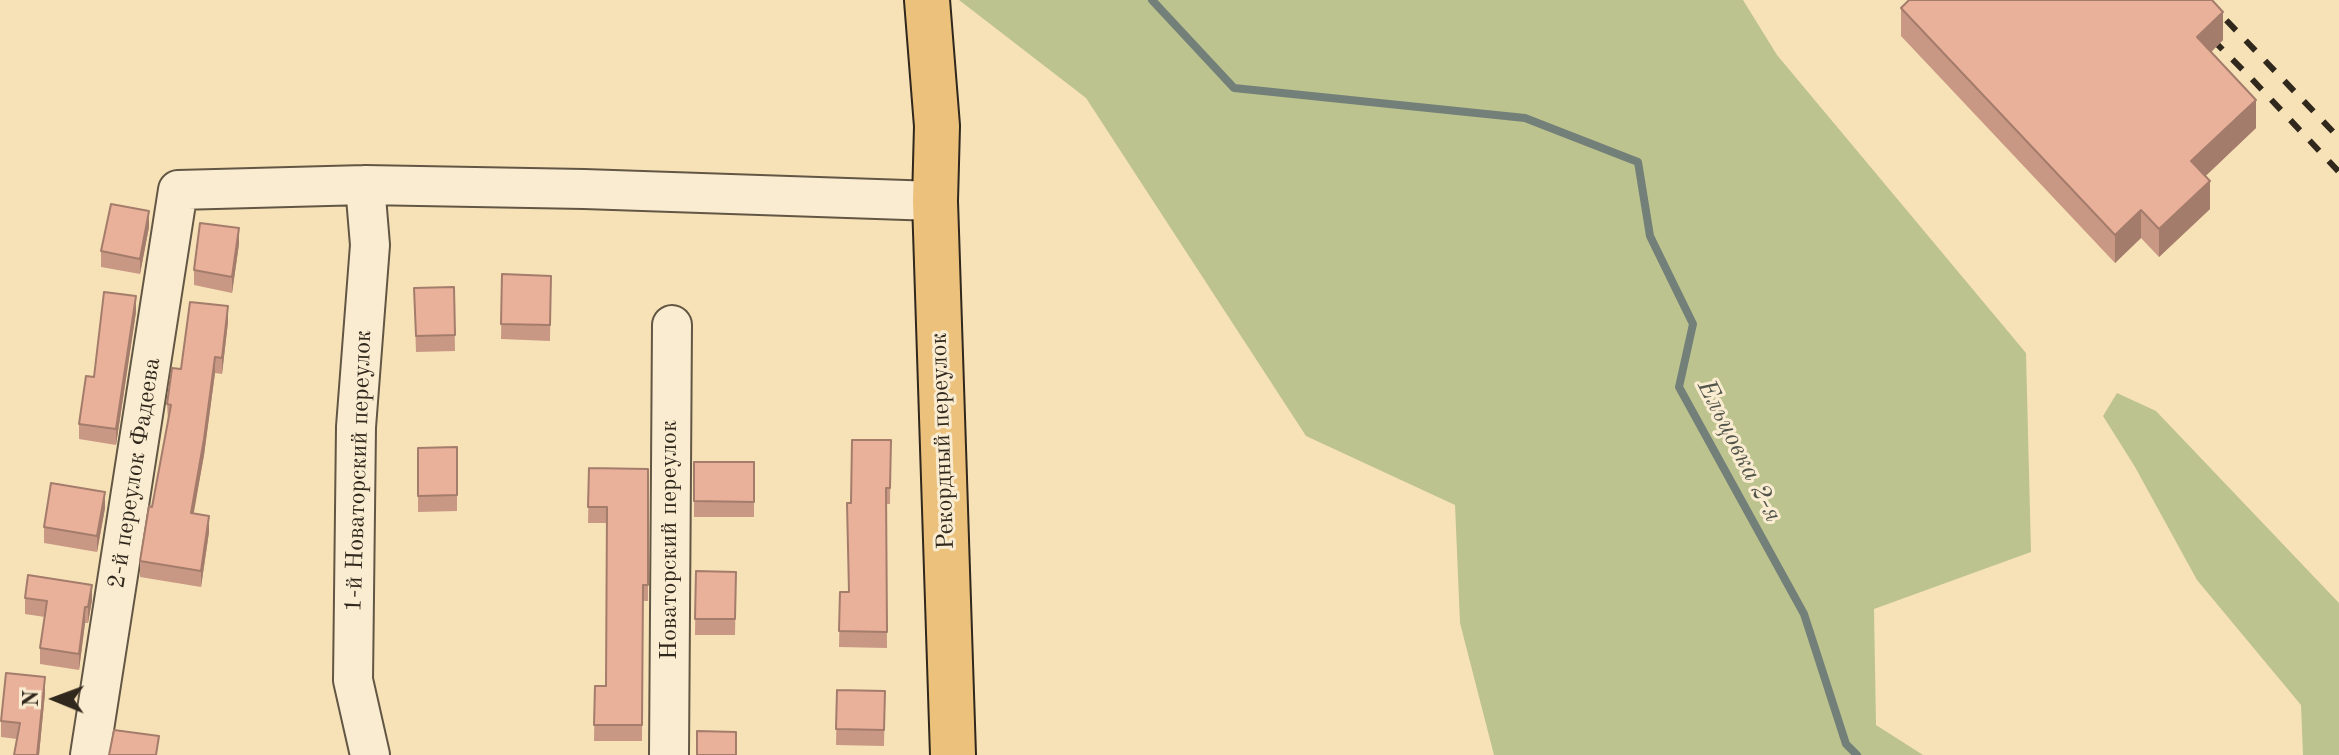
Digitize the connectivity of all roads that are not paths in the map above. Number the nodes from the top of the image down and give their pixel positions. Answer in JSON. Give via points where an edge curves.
{"nodes":[{"id":1,"x":927,"y":0,"type":"edge"},
{"id":2,"x":365,"y":185,"type":"junction"},
{"id":3,"x":935,"y":201,"type":"junction"},
{"id":4,"x":672,"y":325,"type":"dead end"},
{"id":5,"x":90,"y":755,"type":"edge"},
{"id":6,"x":370,"y":755,"type":"edge"},
{"id":7,"x":669,"y":755,"type":"edge"},
{"id":8,"x":953,"y":755,"type":"edge"}],
"edges":[{"from":1,"to":3,"type":"main road","name":"Рекордный переулок","via":[[937,126]]},
{"from":2,"to":3,"type":"street"},
{"from":2,"to":5,"type":"street","name":"2-й переулок Фадеева","via":[[178,190]]},
{"from":2,"to":6,"type":"street","name":"1-й Новаторский переулок","via":[[370,245],[356,427],[353,680]]},
{"from":3,"to":8,"type":"main road","name":"Рекордный переулок"},
{"from":4,"to":7,"type":"street","name":"Новаторский переулок"}]}
